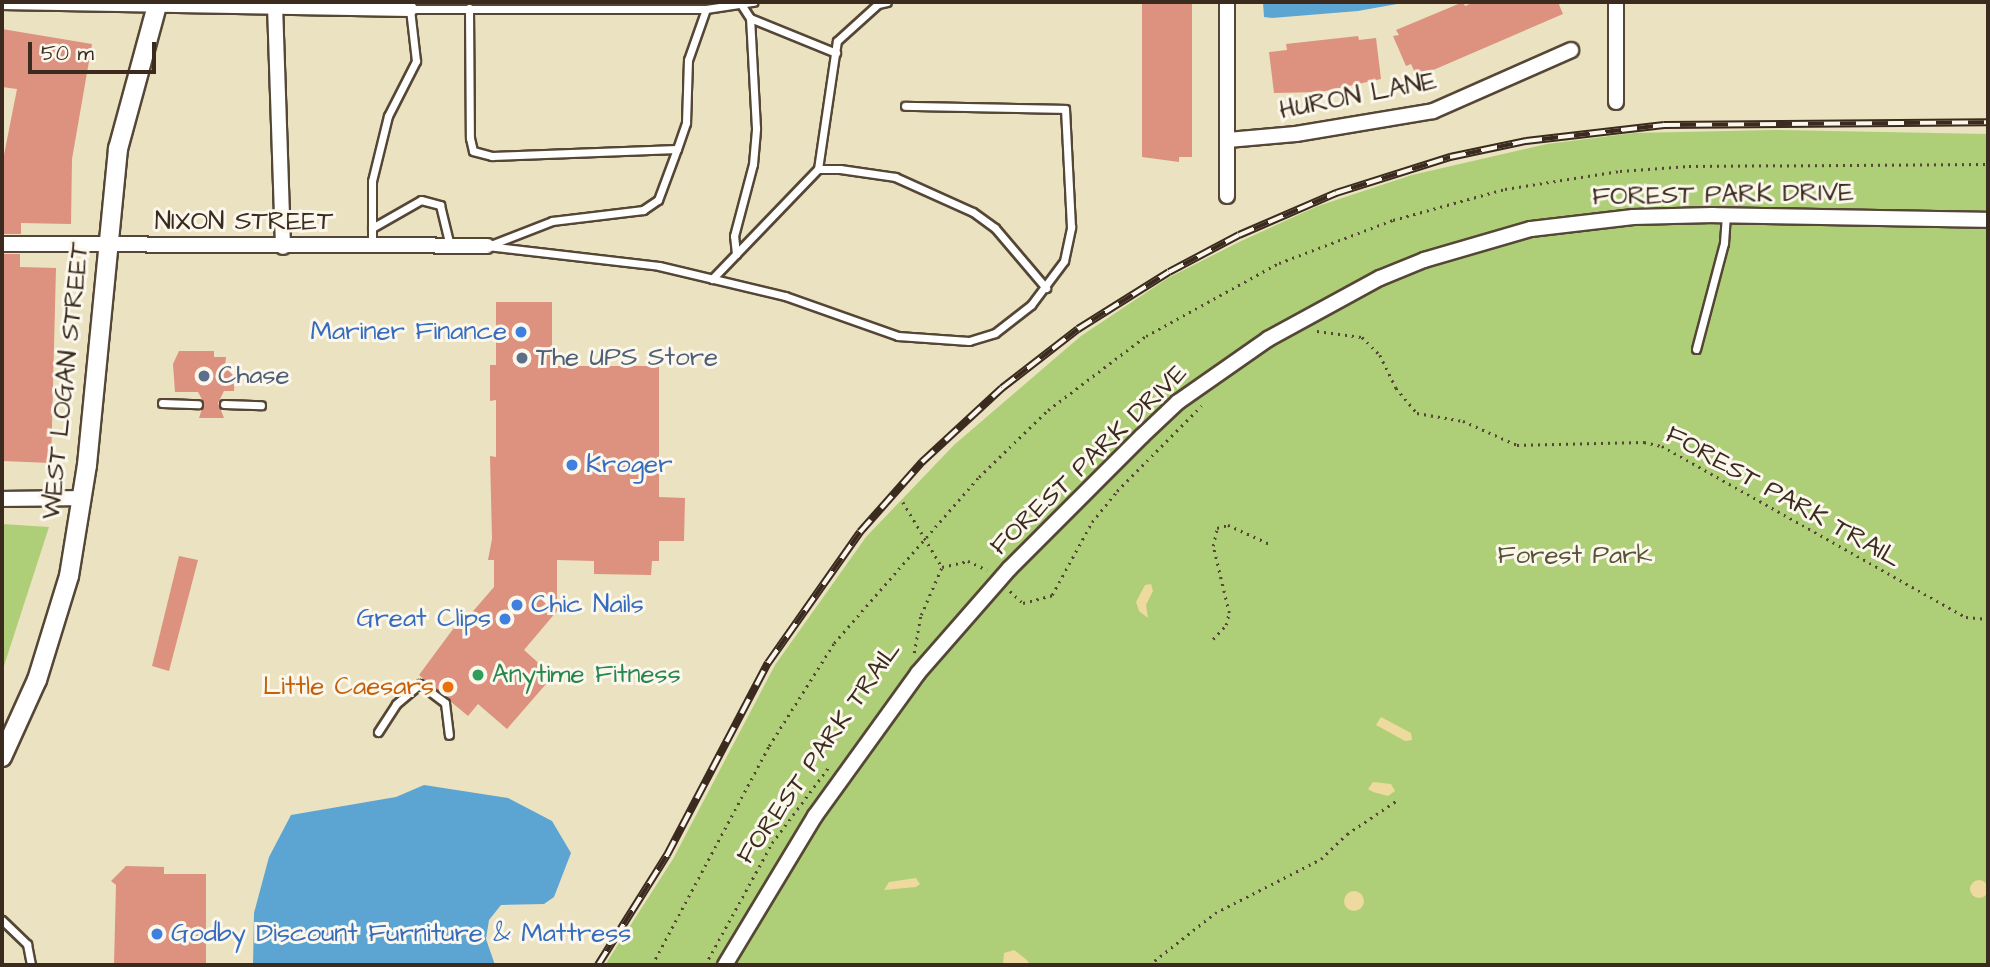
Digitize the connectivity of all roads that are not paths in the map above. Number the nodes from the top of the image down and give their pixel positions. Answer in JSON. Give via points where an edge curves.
{"nodes":[{"id":1,"x":2,"y":2,"type":"edge"},
{"id":2,"x":158,"y":2,"type":"edge"},
{"id":3,"x":753,"y":2,"type":"edge"},
{"id":4,"x":887,"y":2,"type":"edge"},
{"id":5,"x":1227,"y":2,"type":"edge"},
{"id":6,"x":1616,"y":2,"type":"edge"},
{"id":7,"x":741,"y":4,"type":"junction"},
{"id":8,"x":275,"y":5,"type":"junction"},
{"id":9,"x":469,"y":8,"type":"junction"},
{"id":10,"x":410,"y":9,"type":"junction"},
{"id":11,"x":706,"y":9,"type":"junction"},
{"id":12,"x":750,"y":18,"type":"junction"},
{"id":13,"x":1571,"y":50,"type":"dead end"},
{"id":14,"x":835,"y":52,"type":"junction"},
{"id":15,"x":1616,"y":102,"type":"dead end"},
{"id":16,"x":905,"y":106,"type":"dead end"},
{"id":17,"x":1228,"y":140,"type":"junction"},
{"id":18,"x":677,"y":149,"type":"junction"},
{"id":19,"x":818,"y":169,"type":"junction"},
{"id":20,"x":1227,"y":196,"type":"dead end"},
{"id":21,"x":1726,"y":215,"type":"junction"},
{"id":22,"x":1988,"y":220,"type":"edge"},
{"id":23,"x":372,"y":228,"type":"junction"},
{"id":24,"x":2,"y":244,"type":"edge"},
{"id":25,"x":105,"y":246,"type":"junction"},
{"id":26,"x":372,"y":246,"type":"junction"},
{"id":27,"x":450,"y":246,"type":"junction"},
{"id":28,"x":487,"y":246,"type":"junction"},
{"id":29,"x":283,"y":247,"type":"junction"},
{"id":30,"x":736,"y":254,"type":"junction"},
{"id":31,"x":712,"y":279,"type":"junction"},
{"id":32,"x":1046,"y":288,"type":"junction"},
{"id":33,"x":1696,"y":349,"type":"dead end"},
{"id":34,"x":162,"y":403,"type":"dead end"},
{"id":35,"x":198,"y":404,"type":"dead end"},
{"id":36,"x":224,"y":404,"type":"dead end"},
{"id":37,"x":261,"y":405,"type":"dead end"},
{"id":38,"x":82,"y":498,"type":"junction"},
{"id":39,"x":2,"y":499,"type":"edge"},
{"id":40,"x":378,"y":732,"type":"dead end"},
{"id":41,"x":449,"y":735,"type":"dead end"},
{"id":42,"x":2,"y":757,"type":"edge"},
{"id":43,"x":2,"y":920,"type":"edge"},
{"id":44,"x":31,"y":965,"type":"edge"},
{"id":45,"x":726,"y":965,"type":"edge"}],
"edges":[{"from":1,"to":2,"type":"street"},
{"from":2,"to":8,"type":"street"},
{"from":2,"to":25,"type":"street","name":"WEST LOGAN STREET","via":[[127,104]]},
{"from":3,"to":7,"type":"lane"},
{"from":4,"to":14,"type":"lane","via":[[878,4],[837,41]]},
{"from":5,"to":17,"type":"street"},
{"from":6,"to":15,"type":"street"},
{"from":7,"to":11,"type":"lane"},
{"from":7,"to":12,"type":"lane"},
{"from":8,"to":10,"type":"street"},
{"from":8,"to":29,"type":"street"},
{"from":9,"to":10,"type":"lane"},
{"from":9,"to":11,"type":"lane"},
{"from":9,"to":18,"type":"lane","via":[[473,151],[492,156]]},
{"from":10,"to":23,"type":"lane","via":[[416,61],[388,116],[372,181]]},
{"from":11,"to":18,"type":"lane","via":[[688,60],[685,124]]},
{"from":12,"to":14,"type":"lane"},
{"from":12,"to":30,"type":"lane","via":[[756,128],[753,163],[734,236]]},
{"from":13,"to":17,"type":"street","name":"HURON LANE","via":[[1433,111],[1296,134]]},
{"from":14,"to":19,"type":"lane"},
{"from":16,"to":32,"type":"lane","via":[[1065,109],[1071,227],[1064,261]]},
{"from":17,"to":20,"type":"street"},
{"from":18,"to":28,"type":"lane","via":[[658,200],[643,210],[552,220]]},
{"from":19,"to":30,"type":"lane"},
{"from":19,"to":32,"type":"lane","via":[[895,177],[973,212],[995,228]]},
{"from":21,"to":22,"type":"street","name":"FOREST PARK DRIVE"},
{"from":21,"to":33,"type":"lane","via":[[1724,243]]},
{"from":21,"to":45,"type":"street","name":"FOREST PARK DRIVE","via":[[1633,217],[1531,229],[1424,260],[1369,283],[1257,346],[1178,402],[999,581],[918,673],[849,766]]},
{"from":23,"to":26,"type":"lane"},
{"from":23,"to":27,"type":"lane","via":[[421,200],[440,205]]},
{"from":24,"to":25,"type":"street","name":"NIXON STREET"},
{"from":25,"to":29,"type":"street","name":"NIXON STREET"},
{"from":25,"to":38,"type":"street","name":"WEST LOGAN STREET"},
{"from":26,"to":27,"type":"street","name":"NIXON STREET"},
{"from":26,"to":29,"type":"street","name":"NIXON STREET"},
{"from":27,"to":28,"type":"street","name":"NIXON STREET"},
{"from":28,"to":31,"type":"lane","via":[[622,259]]},
{"from":30,"to":31,"type":"lane"},
{"from":31,"to":32,"type":"lane","via":[[785,296],[898,336],[942,341],[969,341],[995,333]]},
{"from":34,"to":35,"type":"lane"},
{"from":36,"to":37,"type":"lane"},
{"from":38,"to":39,"type":"street"},
{"from":38,"to":42,"type":"street","name":"WEST LOGAN STREET","via":[[69,576],[50,643]]},
{"from":40,"to":41,"type":"lane","via":[[396,704],[420,684],[445,703]]},
{"from":43,"to":44,"type":"lane","via":[[27,944]]}]}
